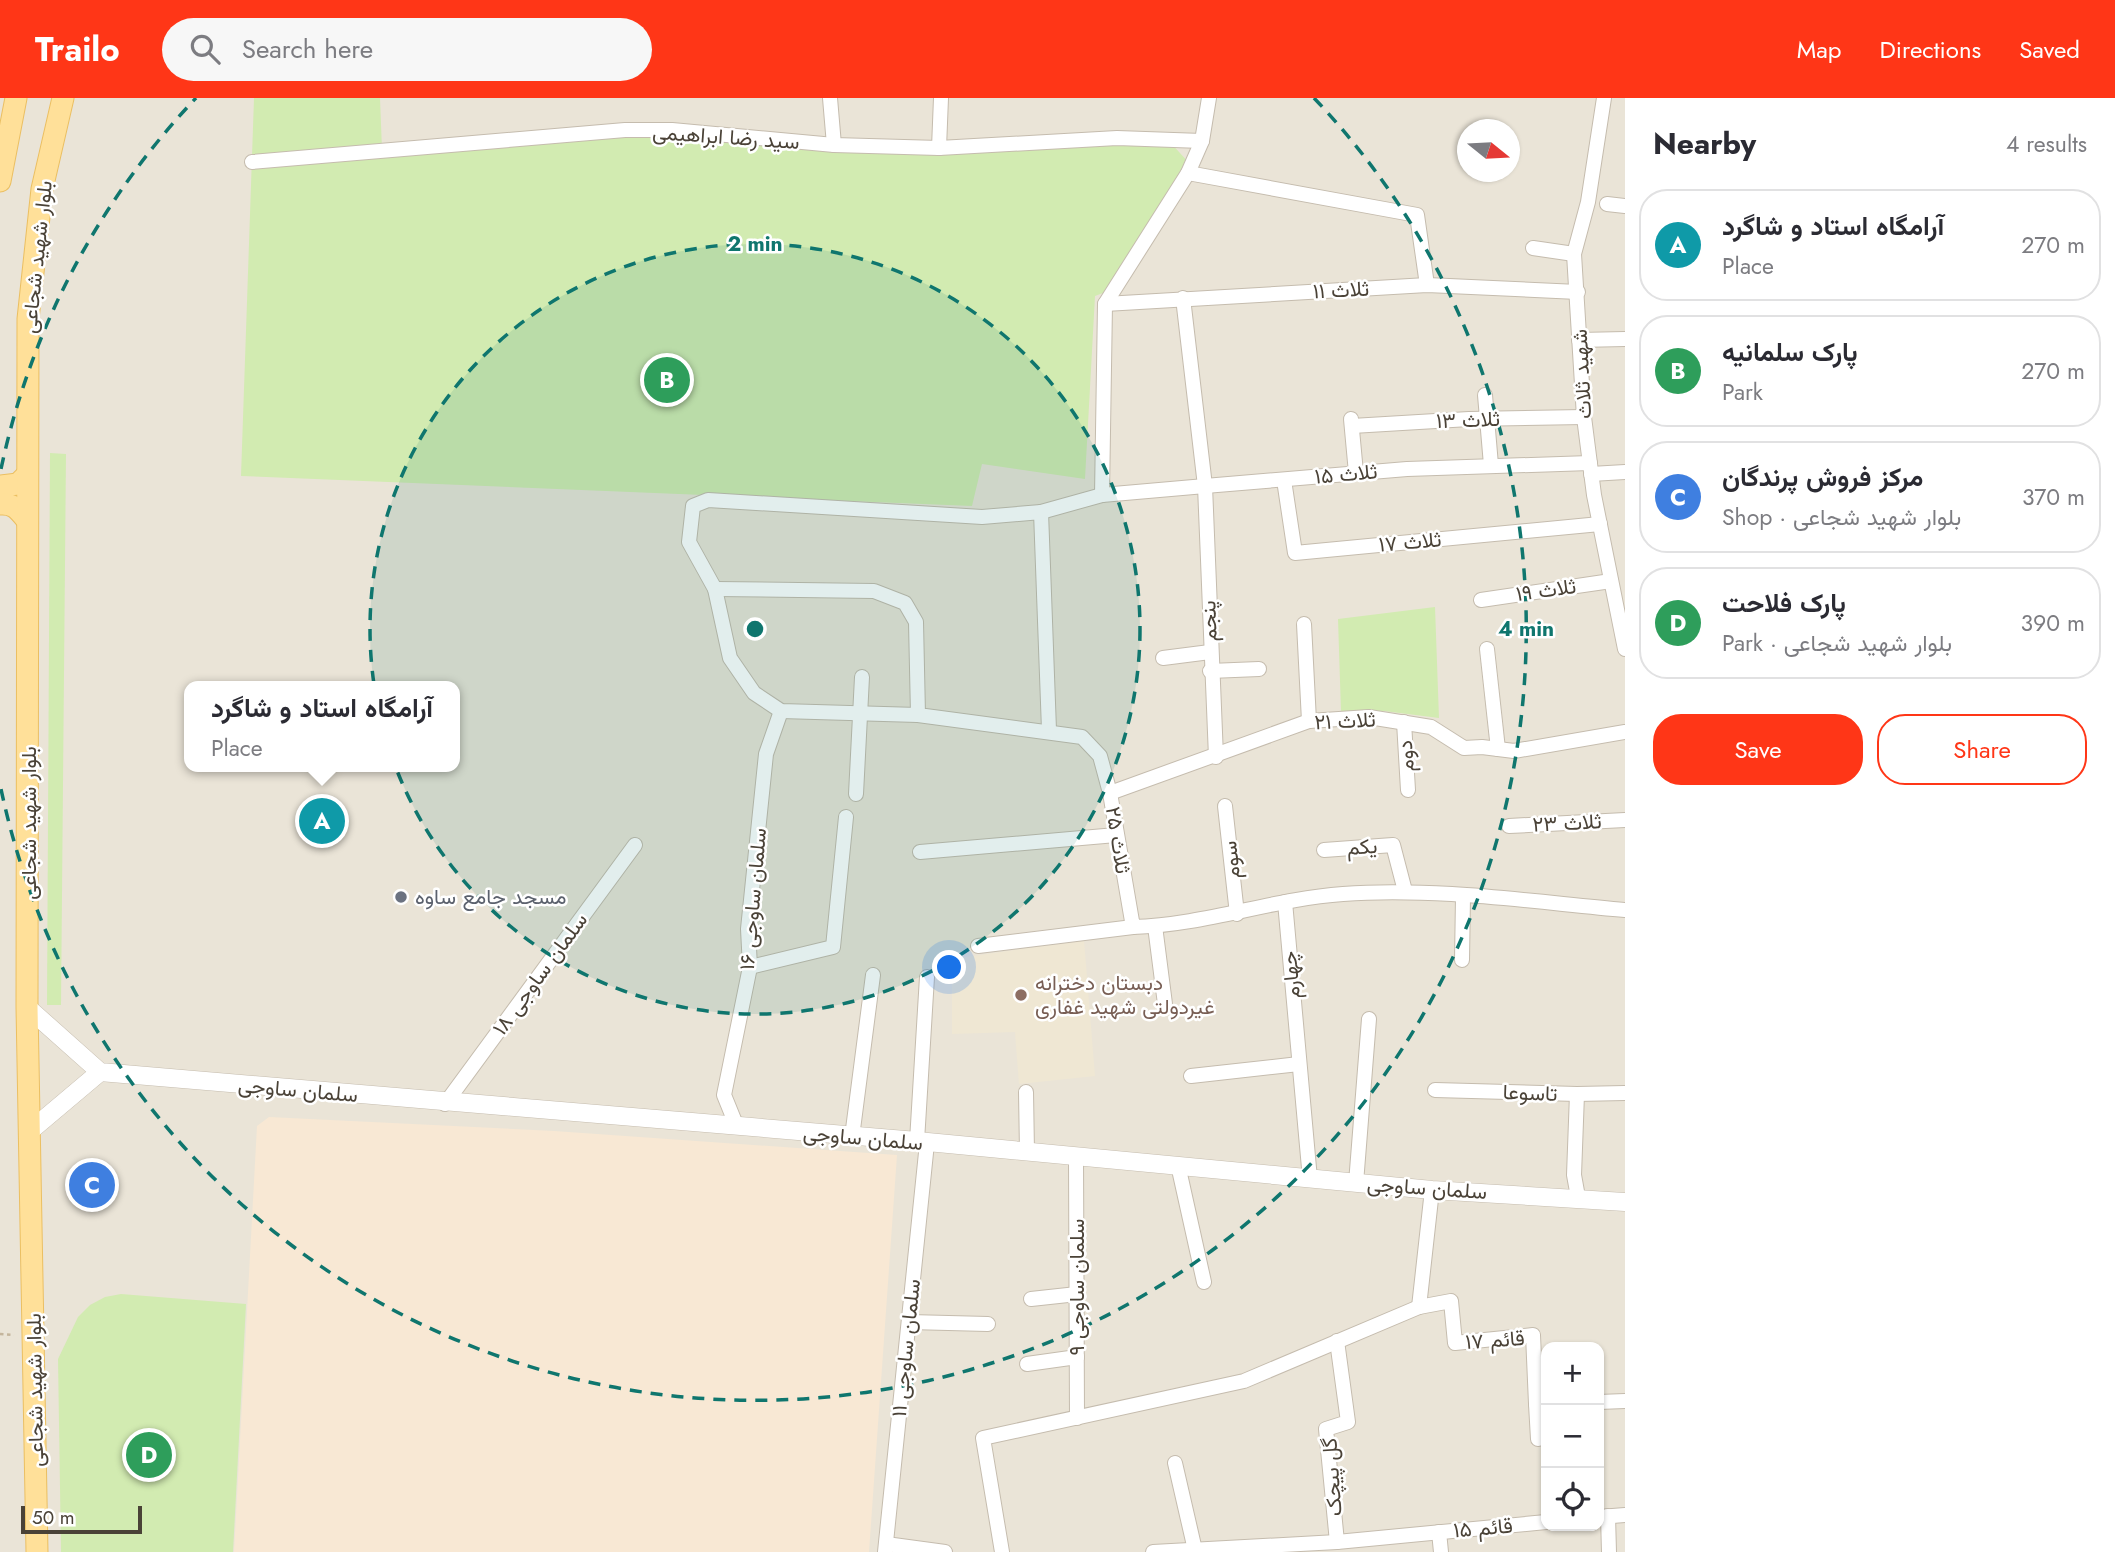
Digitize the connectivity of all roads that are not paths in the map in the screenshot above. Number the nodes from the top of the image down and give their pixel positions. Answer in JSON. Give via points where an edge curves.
{"nodes":[{"id":1,"x":16,"y":98,"type":"edge"},
{"id":2,"x":63,"y":98,"type":"edge"},
{"id":3,"x":830,"y":98,"type":"edge"},
{"id":4,"x":942,"y":98,"type":"edge"},
{"id":5,"x":1209,"y":98,"type":"edge"},
{"id":6,"x":1604,"y":98,"type":"edge"},
{"id":7,"x":1202,"y":141,"type":"junction"},
{"id":8,"x":834,"y":145,"type":"junction"},
{"id":9,"x":939,"y":148,"type":"junction"},
{"id":10,"x":252,"y":162,"type":"dead end"},
{"id":11,"x":1188,"y":173,"type":"junction"},
{"id":12,"x":0,"y":181,"type":"edge"},
{"id":13,"x":1607,"y":204,"type":"dead end"},
{"id":14,"x":1625,"y":206,"type":"edge"},
{"id":15,"x":1533,"y":248,"type":"dead end"},
{"id":16,"x":1574,"y":254,"type":"junction"},
{"id":17,"x":1427,"y":285,"type":"junction"},
{"id":18,"x":1578,"y":292,"type":"junction"},
{"id":19,"x":1183,"y":298,"type":"junction"},
{"id":20,"x":1105,"y":304,"type":"junction"},
{"id":21,"x":1625,"y":339,"type":"edge"},
{"id":22,"x":1580,"y":340,"type":"junction"},
{"id":23,"x":1485,"y":395,"type":"dead end"},
{"id":24,"x":1584,"y":418,"type":"junction"},
{"id":25,"x":1487,"y":419,"type":"junction"},
{"id":26,"x":1491,"y":465,"type":"junction"},
{"id":27,"x":1590,"y":469,"type":"junction"},
{"id":28,"x":1625,"y":472,"type":"edge"},
{"id":29,"x":1356,"y":474,"type":"junction"},
{"id":30,"x":27,"y":475,"type":"junction"},
{"id":31,"x":1284,"y":480,"type":"junction"},
{"id":32,"x":1205,"y":485,"type":"junction"},
{"id":33,"x":0,"y":486,"type":"edge"},
{"id":34,"x":1102,"y":495,"type":"junction"},
{"id":35,"x":0,"y":504,"type":"edge"},
{"id":36,"x":1041,"y":512,"type":"junction"},
{"id":37,"x":26,"y":519,"type":"junction"},
{"id":38,"x":1600,"y":524,"type":"junction"},
{"id":39,"x":1611,"y":581,"type":"junction"},
{"id":40,"x":715,"y":589,"type":"junction"},
{"id":41,"x":1481,"y":600,"type":"dead end"},
{"id":42,"x":1304,"y":624,"type":"dead end"},
{"id":43,"x":1487,"y":649,"type":"dead end"},
{"id":44,"x":1625,"y":649,"type":"edge"},
{"id":45,"x":1210,"y":652,"type":"junction"},
{"id":46,"x":1163,"y":658,"type":"dead end"},
{"id":47,"x":1259,"y":669,"type":"dead end"},
{"id":48,"x":1210,"y":671,"type":"junction"},
{"id":49,"x":862,"y":677,"type":"dead end"},
{"id":50,"x":781,"y":711,"type":"junction"},
{"id":51,"x":862,"y":714,"type":"junction"},
{"id":52,"x":918,"y":715,"type":"junction"},
{"id":53,"x":1309,"y":721,"type":"junction"},
{"id":54,"x":1404,"y":722,"type":"junction"},
{"id":55,"x":1049,"y":730,"type":"junction"},
{"id":56,"x":1625,"y":732,"type":"edge"},
{"id":57,"x":1498,"y":749,"type":"junction"},
{"id":58,"x":1216,"y":757,"type":"junction"},
{"id":59,"x":1408,"y":790,"type":"dead end"},
{"id":60,"x":1110,"y":793,"type":"junction"},
{"id":61,"x":856,"y":794,"type":"dead end"},
{"id":62,"x":1225,"y":806,"type":"dead end"},
{"id":63,"x":846,"y":817,"type":"dead end"},
{"id":64,"x":1625,"y":820,"type":"edge"},
{"id":65,"x":1509,"y":826,"type":"dead end"},
{"id":66,"x":1116,"y":835,"type":"junction"},
{"id":67,"x":635,"y":845,"type":"dead end"},
{"id":68,"x":1324,"y":850,"type":"dead end"},
{"id":69,"x":920,"y":852,"type":"dead end"},
{"id":70,"x":1405,"y":891,"type":"junction"},
{"id":71,"x":1463,"y":897,"type":"junction"},
{"id":72,"x":1285,"y":902,"type":"junction"},
{"id":73,"x":1625,"y":910,"type":"edge"},
{"id":74,"x":1237,"y":914,"type":"junction"},
{"id":75,"x":1155,"y":926,"type":"junction"},
{"id":76,"x":1133,"y":927,"type":"junction"},
{"id":77,"x":978,"y":946,"type":"dead end"},
{"id":78,"x":1462,"y":960,"type":"dead end"},
{"id":79,"x":750,"y":967,"type":"junction"},
{"id":80,"x":873,"y":975,"type":"dead end"},
{"id":81,"x":927,"y":977,"type":"dead end"},
{"id":82,"x":1165,"y":1004,"type":"dead end"},
{"id":83,"x":27,"y":1007,"type":"junction"},
{"id":84,"x":1369,"y":1019,"type":"dead end"},
{"id":85,"x":1300,"y":1064,"type":"junction"},
{"id":86,"x":100,"y":1072,"type":"junction"},
{"id":87,"x":1191,"y":1076,"type":"dead end"},
{"id":88,"x":1435,"y":1090,"type":"dead end"},
{"id":89,"x":1026,"y":1092,"type":"dead end"},
{"id":90,"x":1625,"y":1093,"type":"edge"},
{"id":91,"x":1577,"y":1094,"type":"junction"},
{"id":92,"x":445,"y":1104,"type":"junction"},
{"id":93,"x":737,"y":1127,"type":"junction"},
{"id":94,"x":30,"y":1131,"type":"junction"},
{"id":95,"x":852,"y":1137,"type":"junction"},
{"id":96,"x":922,"y":1142,"type":"junction"},
{"id":97,"x":1027,"y":1153,"type":"junction"},
{"id":98,"x":1076,"y":1157,"type":"junction"},
{"id":99,"x":1178,"y":1165,"type":"junction"},
{"id":100,"x":1310,"y":1180,"type":"junction"},
{"id":101,"x":1356,"y":1183,"type":"junction"},
{"id":102,"x":1432,"y":1190,"type":"junction"},
{"id":103,"x":1578,"y":1197,"type":"junction"},
{"id":104,"x":1625,"y":1202,"type":"edge"},
{"id":105,"x":1204,"y":1282,"type":"dead end"},
{"id":106,"x":1077,"y":1294,"type":"junction"},
{"id":107,"x":1031,"y":1299,"type":"dead end"},
{"id":108,"x":1419,"y":1307,"type":"junction"},
{"id":109,"x":909,"y":1322,"type":"junction"},
{"id":110,"x":988,"y":1324,"type":"dead end"},
{"id":111,"x":1337,"y":1341,"type":"junction"},
{"id":112,"x":1077,"y":1357,"type":"junction"},
{"id":113,"x":1027,"y":1364,"type":"dead end"},
{"id":114,"x":1625,"y":1401,"type":"edge"},
{"id":115,"x":1604,"y":1402,"type":"edge"},
{"id":116,"x":1541,"y":1404,"type":"edge"},
{"id":117,"x":1077,"y":1418,"type":"junction"},
{"id":118,"x":1538,"y":1438,"type":"dead end"},
{"id":119,"x":1175,"y":1463,"type":"dead end"},
{"id":120,"x":1625,"y":1515,"type":"edge"},
{"id":121,"x":1604,"y":1517,"type":"edge"},
{"id":122,"x":1541,"y":1522,"type":"edge"},
{"id":123,"x":1604,"y":1523,"type":"edge"},
{"id":124,"x":1439,"y":1532,"type":"junction"},
{"id":125,"x":1337,"y":1542,"type":"junction"},
{"id":126,"x":1354,"y":1546,"type":"edge"},
{"id":127,"x":886,"y":1548,"type":"edge"},
{"id":128,"x":1203,"y":1550,"type":"edge"},
{"id":129,"x":37,"y":1552,"type":"edge"},
{"id":130,"x":945,"y":1552,"type":"edge"},
{"id":131,"x":1002,"y":1552,"type":"edge"},
{"id":132,"x":1153,"y":1552,"type":"edge"},
{"id":133,"x":1441,"y":1552,"type":"edge"},
{"id":134,"x":1609,"y":1552,"type":"edge"}],
"edges":[{"from":1,"to":12,"type":"main road"},
{"from":2,"to":30,"type":"main road","name":"بلوار شهید شجاعی","via":[[42,189],[33,256]]},
{"from":3,"to":8,"type":"street"},
{"from":4,"to":9,"type":"street"},
{"from":5,"to":7,"type":"street"},
{"from":6,"to":16,"type":"street","name":"شهید ثلاث","via":[[1588,202]]},
{"from":7,"to":9,"type":"street","name":"سید رضا ابراهیمی","via":[[1118,138]]},
{"from":7,"to":11,"type":"street"},
{"from":8,"to":9,"type":"street","name":"سید رضا ابراهیمی"},
{"from":8,"to":10,"type":"street","name":"سید رضا ابراهیمی","via":[[625,130]]},
{"from":11,"to":17,"type":"street","via":[[1416,215]]},
{"from":11,"to":20,"type":"street"},
{"from":13,"to":14,"type":"street"},
{"from":15,"to":16,"type":"street"},
{"from":16,"to":18,"type":"street","name":"شهید ثلاث"},
{"from":17,"to":18,"type":"street","name":"ثلاث ۱۱"},
{"from":17,"to":19,"type":"street","name":"ثلاث ۱۱"},
{"from":18,"to":22,"type":"street","name":"شهید ثلاث"},
{"from":19,"to":20,"type":"street","name":"ثلاث ۱۱"},
{"from":19,"to":32,"type":"street","name":"پنجم"},
{"from":20,"to":34,"type":"street"},
{"from":21,"to":22,"type":"street"},
{"from":22,"to":24,"type":"street","name":"شهید ثلاث"},
{"from":23,"to":25,"type":"street"},
{"from":24,"to":25,"type":"street","name":"ثلاث ۱۳"},
{"from":24,"to":27,"type":"street","name":"شهید ثلاث"},
{"from":25,"to":26,"type":"street"},
{"from":25,"to":29,"type":"street","name":"ثلاث ۱۳","via":[[1352,423]]},
{"from":26,"to":27,"type":"street","name":"ثلاث ۱۵"},
{"from":26,"to":29,"type":"street","name":"ثلاث ۱۵"},
{"from":27,"to":28,"type":"street","name":"ثلاث ۱۵"},
{"from":27,"to":38,"type":"street","name":"شهید ثلاث"},
{"from":29,"to":31,"type":"street","name":"ثلاث ۱۵"},
{"from":30,"to":33,"type":"main road","via":[[18,484]]},
{"from":30,"to":37,"type":"main road","name":"بلوار شهید شجاعی"},
{"from":31,"to":32,"type":"street","name":"ثلاث ۱۵"},
{"from":31,"to":38,"type":"street","name":"ثلاث ۱۷","via":[[1295,553]]},
{"from":32,"to":34,"type":"street","name":"ثلاث ۱۵"},
{"from":32,"to":45,"type":"street","name":"پنجم"},
{"from":34,"to":36,"type":"street","name":"ثلاث ۱۵"},
{"from":35,"to":37,"type":"main road","via":[[9,503]]},
{"from":36,"to":40,"type":"street","name":"ثلاث ۱۵","via":[[982,517],[708,500],[693,506],[689,542]]},
{"from":36,"to":55,"type":"street"},
{"from":37,"to":83,"type":"main road","name":"بلوار شهید شجاعی","via":[[30,750]]},
{"from":38,"to":39,"type":"street","name":"شهید ثلاث"},
{"from":39,"to":41,"type":"street","name":"ثلاث ۱۹"},
{"from":39,"to":44,"type":"street","name":"شهید ثلاث"},
{"from":40,"to":50,"type":"street","via":[[727,650],[736,670],[754,693]]},
{"from":40,"to":52,"type":"street","via":[[874,591],[905,603],[916,622]]},
{"from":42,"to":53,"type":"street"},
{"from":43,"to":57,"type":"street"},
{"from":45,"to":46,"type":"street"},
{"from":45,"to":48,"type":"street","name":"پنجم"},
{"from":47,"to":48,"type":"street"},
{"from":48,"to":58,"type":"street","name":"پنجم"},
{"from":49,"to":51,"type":"street"},
{"from":50,"to":51,"type":"street","name":"ثلاث ۲۵"},
{"from":50,"to":79,"type":"street","name":"سلمان ساوجی ۱۶","via":[[766,754],[748,929]]},
{"from":51,"to":52,"type":"street","name":"ثلاث ۲۵"},
{"from":51,"to":61,"type":"street"},
{"from":52,"to":55,"type":"street","name":"ثلاث ۲۵"},
{"from":53,"to":54,"type":"street","name":"ثلاث ۲۱","via":[[1369,717]]},
{"from":53,"to":58,"type":"street","name":"ثلاث ۲۱"},
{"from":54,"to":57,"type":"street","name":"ثلاث ۲۱","via":[[1431,727],[1464,748]]},
{"from":54,"to":59,"type":"street","name":"دوم"},
{"from":55,"to":60,"type":"street","name":"ثلاث ۲۵","via":[[1082,737],[1100,756]]},
{"from":56,"to":57,"type":"street","name":"ثلاث ۲۱","via":[[1514,751]]},
{"from":58,"to":60,"type":"street","name":"ثلاث ۲۱"},
{"from":60,"to":66,"type":"street","name":"ثلاث ۲۵"},
{"from":62,"to":74,"type":"street","name":"سوم"},
{"from":63,"to":79,"type":"street","via":[[833,947]]},
{"from":64,"to":65,"type":"street","name":"ثلاث ۲۳"},
{"from":66,"to":69,"type":"street"},
{"from":66,"to":76,"type":"street","name":"ثلاث ۲۵"},
{"from":67,"to":92,"type":"street","name":"سلمان ساوجی ۱۸"},
{"from":68,"to":70,"type":"street","name":"یکم","via":[[1393,845]]},
{"from":70,"to":71,"type":"street"},
{"from":70,"to":72,"type":"street"},
{"from":71,"to":73,"type":"street"},
{"from":71,"to":78,"type":"street"},
{"from":72,"to":74,"type":"street"},
{"from":72,"to":85,"type":"street","name":"چهارم"},
{"from":74,"to":75,"type":"street"},
{"from":75,"to":76,"type":"street"},
{"from":75,"to":82,"type":"street"},
{"from":76,"to":77,"type":"street"},
{"from":79,"to":93,"type":"street","name":"سلمان ساوجی ۱۶","via":[[724,1095]]},
{"from":80,"to":95,"type":"street"},
{"from":81,"to":96,"type":"street","name":"سلمان ساوجی ۱۱"},
{"from":83,"to":86,"type":"street"},
{"from":83,"to":94,"type":"main road","name":"بلوار شهید شجاعی"},
{"from":84,"to":101,"type":"street"},
{"from":85,"to":87,"type":"street"},
{"from":85,"to":100,"type":"street","name":"چهارم"},
{"from":86,"to":92,"type":"street","name":"سلمان ساوجی"},
{"from":86,"to":94,"type":"street"},
{"from":88,"to":91,"type":"street","name":"تاسوعا"},
{"from":89,"to":97,"type":"street"},
{"from":90,"to":91,"type":"street","name":"تاسوعا"},
{"from":91,"to":103,"type":"street","via":[[1574,1175]]},
{"from":92,"to":93,"type":"street","name":"سلمان ساوجی"},
{"from":93,"to":95,"type":"street","name":"سلمان ساوجی"},
{"from":94,"to":129,"type":"main road","name":"بلوار شهید شجاعی"},
{"from":95,"to":96,"type":"street","name":"سلمان ساوجی"},
{"from":96,"to":97,"type":"street","name":"سلمان ساوجی"},
{"from":96,"to":109,"type":"street","name":"سلمان ساوجی ۱۱"},
{"from":97,"to":98,"type":"street","name":"سلمان ساوجی"},
{"from":98,"to":99,"type":"street","name":"سلمان ساوجی"},
{"from":98,"to":106,"type":"street","name":"سلمان ساوجی ۹"},
{"from":99,"to":100,"type":"street","name":"سلمان ساوجی"},
{"from":99,"to":105,"type":"street"},
{"from":100,"to":101,"type":"street","name":"سلمان ساوجی"},
{"from":101,"to":102,"type":"street","name":"سلمان ساوجی"},
{"from":102,"to":103,"type":"street","name":"سلمان ساوجی"},
{"from":102,"to":108,"type":"street"},
{"from":103,"to":104,"type":"street","name":"سلمان ساوجی"},
{"from":106,"to":107,"type":"street"},
{"from":106,"to":112,"type":"street","name":"سلمان ساوجی ۹"},
{"from":108,"to":111,"type":"street"},
{"from":108,"to":116,"type":"street","name":"قائم ۱۷","via":[[1451,1301],[1455,1343],[1533,1335]]},
{"from":109,"to":110,"type":"street"},
{"from":109,"to":127,"type":"street","name":"سلمان ساوجی ۱۱"},
{"from":111,"to":117,"type":"street","via":[[1244,1381]]},
{"from":111,"to":125,"type":"street","name":"گل پیچک","via":[[1348,1422],[1326,1429]]},
{"from":112,"to":113,"type":"street"},
{"from":112,"to":117,"type":"street","name":"سلمان ساوجی ۹"},
{"from":114,"to":115,"type":"street"},
{"from":116,"to":118,"type":"street"},
{"from":117,"to":131,"type":"street","via":[[983,1438]]},
{"from":119,"to":128,"type":"street"},
{"from":120,"to":121,"type":"street"},
{"from":122,"to":124,"type":"street","name":"قائم ۱۵"},
{"from":123,"to":134,"type":"street"},
{"from":124,"to":126,"type":"street","name":"قائم ۱۵"},
{"from":124,"to":133,"type":"street"},
{"from":125,"to":126,"type":"street","name":"قائم ۱۵"},
{"from":125,"to":128,"type":"street","name":"قائم ۱۵"},
{"from":127,"to":130,"type":"street"},
{"from":128,"to":132,"type":"street","name":"قائم ۱۵"}]}
